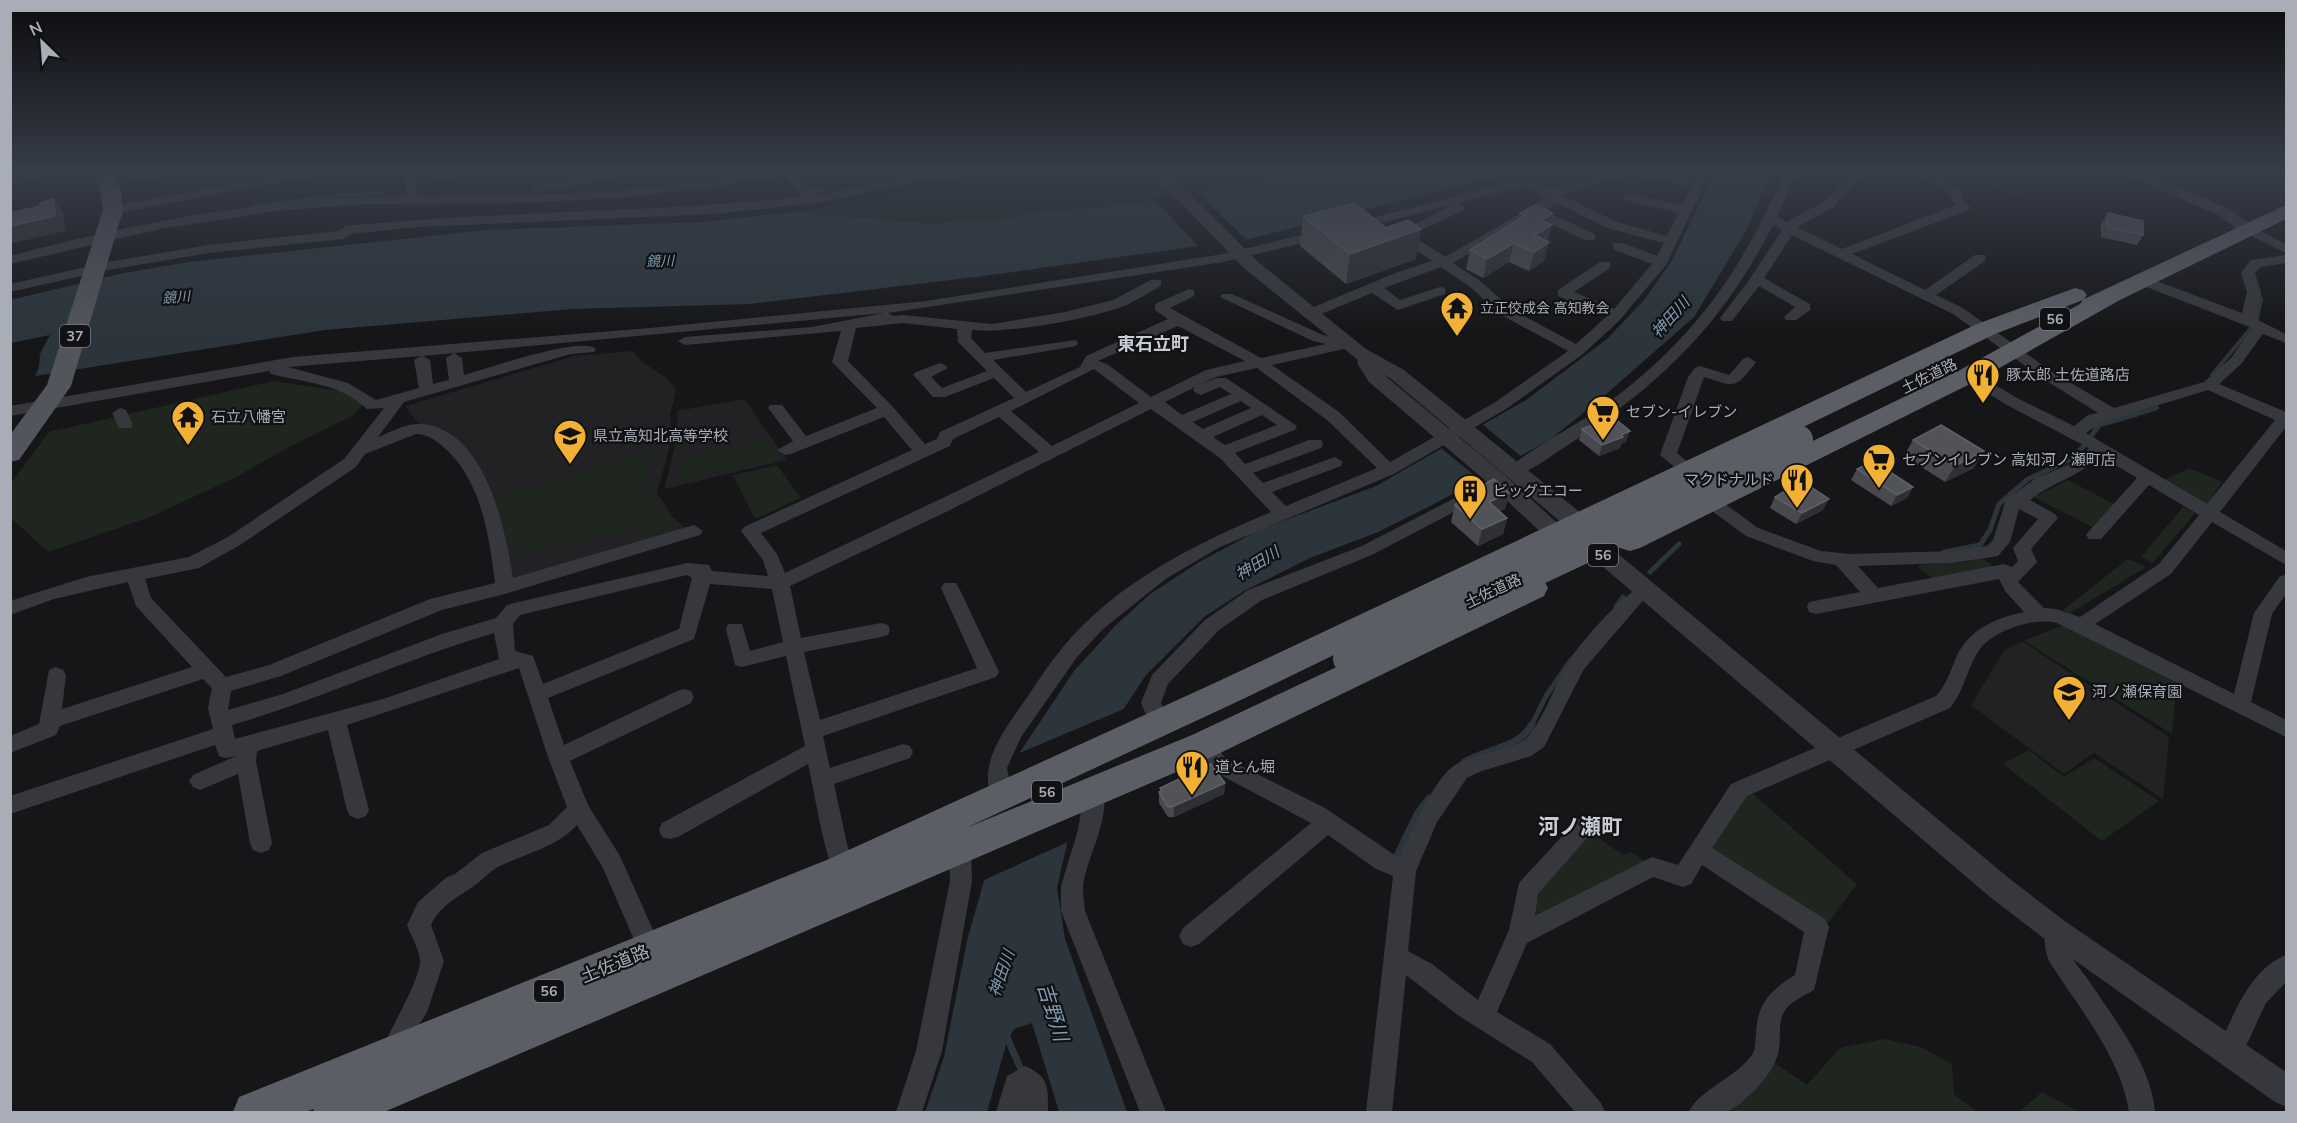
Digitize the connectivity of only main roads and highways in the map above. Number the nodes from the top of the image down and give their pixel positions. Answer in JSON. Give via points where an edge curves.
{"nodes":[{"id":1,"x":108,"y":225,"type":"edge"},
{"id":2,"x":2241,"y":225,"type":"edge"},
{"id":3,"x":2242,"y":225,"type":"edge"},
{"id":4,"x":2001,"y":340,"type":"junction"},
{"id":5,"x":1799,"y":450,"type":"junction"},
{"id":6,"x":10,"y":454,"type":"edge"},
{"id":7,"x":1122,"y":750,"type":"junction"},
{"id":8,"x":984,"y":813,"type":"junction"},
{"id":9,"x":848,"y":881,"type":"junction"},
{"id":10,"x":299,"y":1103,"type":"edge"},
{"id":11,"x":254,"y":1113,"type":"edge"},
{"id":12,"x":334,"y":1113,"type":"edge"}],
"edges":[{"from":1,"to":6,"type":"main road","number":"37","via":[[59,386]]},
{"from":2,"to":4,"type":"highway","number":"56","via":[[2075,295]]},
{"from":3,"to":4,"type":"highway","number":"56","via":[[2109,298]]},
{"from":4,"to":5,"type":"highway","name":"土佐道路","number":"56"},
{"from":4,"to":5,"type":"highway","number":"56","via":[[1969,375]]},
{"from":4,"to":7,"type":"highway","number":"56","via":[[1689,470],[1159,723]]},
{"from":5,"to":7,"type":"highway","name":"土佐道路","number":"56","bridge":true,"via":[[1348,659]]},
{"from":5,"to":8,"type":"highway","number":"56","via":[[1711,502],[1204,745],[1090,794]]},
{"from":7,"to":8,"type":"highway","name":"土佐道路","number":"56"},
{"from":8,"to":9,"type":"highway","number":"56"},
{"from":8,"to":9,"type":"highway","number":"56"},
{"from":9,"to":10,"type":"highway","name":"土佐道路","number":"56","via":[[650,950],[391,1056]]},
{"from":9,"to":12,"type":"highway","name":"土佐道路","number":"56"},
{"from":10,"to":11,"type":"highway","name":"土佐道路","number":"56"}]}
